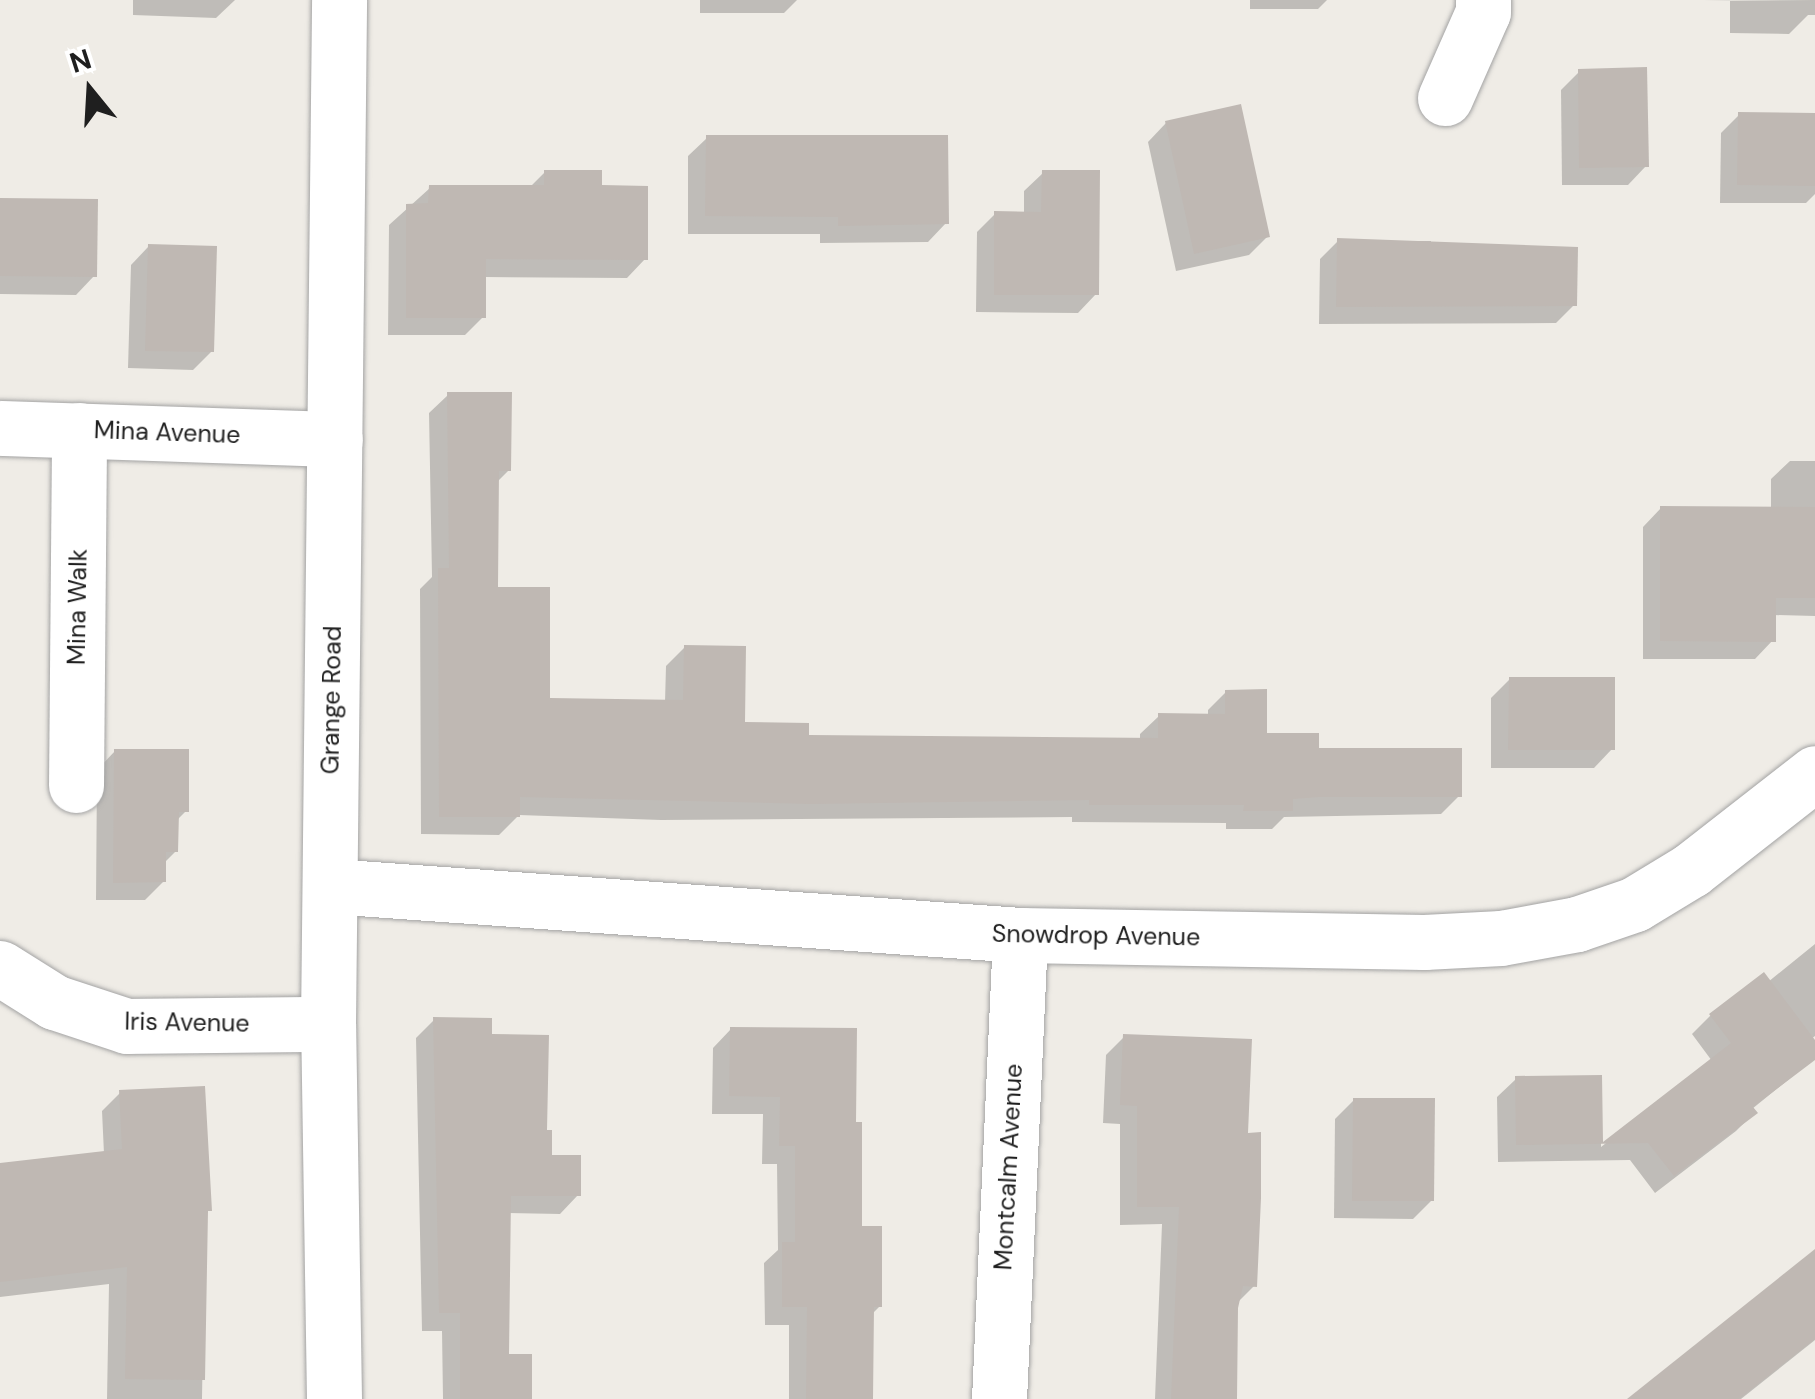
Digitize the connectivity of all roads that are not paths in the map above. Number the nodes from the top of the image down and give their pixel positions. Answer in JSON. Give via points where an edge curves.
{"nodes":[{"id":1,"x":339,"y":0,"type":"edge"},
{"id":2,"x":1483,"y":0,"type":"edge"},
{"id":3,"x":1445,"y":98,"type":"dead end"},
{"id":4,"x":0,"y":428,"type":"edge"},
{"id":5,"x":80,"y":430,"type":"junction"},
{"id":6,"x":335,"y":439,"type":"junction"},
{"id":7,"x":1815,"y":773,"type":"edge"},
{"id":8,"x":76,"y":785,"type":"dead end"},
{"id":9,"x":330,"y":886,"type":"junction"},
{"id":10,"x":1020,"y":936,"type":"junction"},
{"id":11,"x":0,"y":968,"type":"edge"},
{"id":12,"x":328,"y":1024,"type":"junction"},
{"id":13,"x":334,"y":1399,"type":"edge"},
{"id":14,"x":999,"y":1399,"type":"edge"}],
"edges":[{"from":1,"to":6,"type":"street","name":"Grange Road"},
{"from":2,"to":3,"type":"street"},
{"from":4,"to":5,"type":"street","name":"Mina Avenue"},
{"from":5,"to":6,"type":"street","name":"Mina Avenue"},
{"from":5,"to":8,"type":"street","name":"Mina Walk"},
{"from":6,"to":9,"type":"street","name":"Grange Road"},
{"from":7,"to":10,"type":"street","name":"Snowdrop Avenue","via":[[1691,870],[1636,904],[1577,924],[1501,938],[1424,942]]},
{"from":9,"to":10,"type":"street","name":"Snowdrop Avenue"},
{"from":9,"to":12,"type":"street","name":"Grange Road"},
{"from":10,"to":14,"type":"street","name":"Montcalm Avenue"},
{"from":11,"to":12,"type":"street","name":"Iris Avenue","via":[[54,1002],[126,1026]]},
{"from":12,"to":13,"type":"street","name":"Grange Road"}]}
